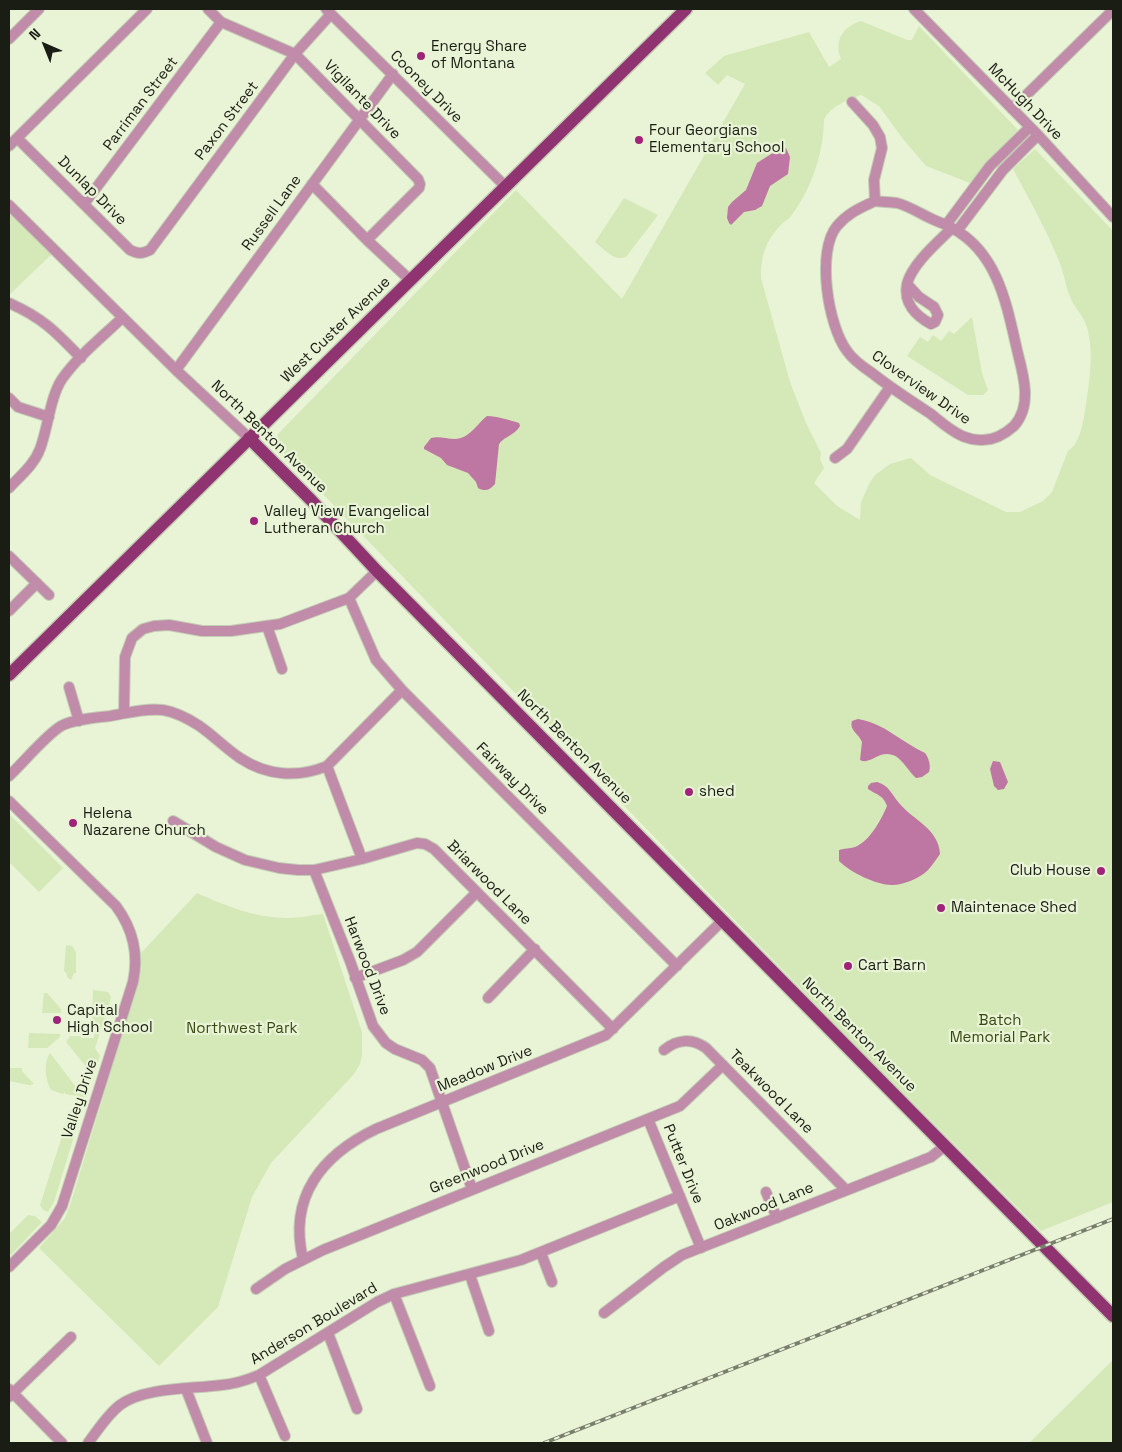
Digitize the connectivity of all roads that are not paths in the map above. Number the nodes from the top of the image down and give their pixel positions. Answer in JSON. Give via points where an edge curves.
{"nodes":[{"id":1,"x":40,"y":9,"type":"edge"},
{"id":2,"x":147,"y":9,"type":"edge"},
{"id":3,"x":208,"y":9,"type":"edge"},
{"id":4,"x":686,"y":9,"type":"edge"},
{"id":5,"x":914,"y":9,"type":"edge"},
{"id":6,"x":1113,"y":10,"type":"edge"},
{"id":7,"x":329,"y":11,"type":"edge"},
{"id":8,"x":221,"y":22,"type":"junction"},
{"id":9,"x":9,"y":39,"type":"edge"},
{"id":10,"x":295,"y":54,"type":"junction"},
{"id":11,"x":393,"y":74,"type":"junction"},
{"id":12,"x":852,"y":102,"type":"dead end"},
{"id":13,"x":1012,"y":109,"type":"junction"},
{"id":14,"x":358,"y":120,"type":"junction"},
{"id":15,"x":1030,"y":127,"type":"junction"},
{"id":16,"x":1038,"y":136,"type":"junction"},
{"id":17,"x":17,"y":138,"type":"junction"},
{"id":18,"x":9,"y":146,"type":"edge"},
{"id":19,"x":312,"y":184,"type":"junction"},
{"id":20,"x":505,"y":186,"type":"junction"},
{"id":21,"x":875,"y":201,"type":"junction"},
{"id":22,"x":84,"y":204,"type":"junction"},
{"id":23,"x":9,"y":205,"type":"edge"},
{"id":24,"x":1113,"y":217,"type":"edge"},
{"id":25,"x":952,"y":228,"type":"junction"},
{"id":26,"x":367,"y":240,"type":"junction"},
{"id":27,"x":150,"y":250,"type":"joint"},
{"id":28,"x":410,"y":280,"type":"junction"},
{"id":29,"x":907,"y":284,"type":"dead end"},
{"id":30,"x":9,"y":303,"type":"edge"},
{"id":31,"x":122,"y":318,"type":"junction"},
{"id":32,"x":81,"y":358,"type":"junction"},
{"id":33,"x":176,"y":370,"type":"junction"},
{"id":34,"x":890,"y":387,"type":"junction"},
{"id":35,"x":9,"y":398,"type":"edge"},
{"id":36,"x":49,"y":417,"type":"junction"},
{"id":37,"x":249,"y":438,"type":"junction"},
{"id":38,"x":835,"y":458,"type":"dead end"},
{"id":39,"x":9,"y":488,"type":"edge"},
{"id":40,"x":9,"y":556,"type":"edge"},
{"id":41,"x":377,"y":571,"type":"junction"},
{"id":42,"x":37,"y":583,"type":"junction"},
{"id":43,"x":49,"y":594,"type":"dead end"},
{"id":44,"x":349,"y":598,"type":"junction"},
{"id":45,"x":9,"y":611,"type":"edge"},
{"id":46,"x":267,"y":626,"type":"junction"},
{"id":47,"x":282,"y":670,"type":"dead end"},
{"id":48,"x":9,"y":675,"type":"edge"},
{"id":49,"x":69,"y":687,"type":"dead end"},
{"id":50,"x":402,"y":690,"type":"junction"},
{"id":51,"x":124,"y":713,"type":"junction"},
{"id":52,"x":79,"y":721,"type":"junction"},
{"id":53,"x":327,"y":766,"type":"junction"},
{"id":54,"x":9,"y":776,"type":"edge"},
{"id":55,"x":9,"y":800,"type":"edge"},
{"id":56,"x":173,"y":821,"type":"dead end"},
{"id":57,"x":362,"y":859,"type":"junction"},
{"id":58,"x":314,"y":870,"type":"junction"},
{"id":59,"x":477,"y":892,"type":"junction"},
{"id":60,"x":723,"y":920,"type":"junction"},
{"id":61,"x":535,"y":949,"type":"junction"},
{"id":62,"x":677,"y":966,"type":"junction"},
{"id":63,"x":355,"y":978,"type":"junction"},
{"id":64,"x":488,"y":998,"type":"dead end"},
{"id":65,"x":613,"y":1029,"type":"junction"},
{"id":66,"x":664,"y":1050,"type":"dead end"},
{"id":67,"x":723,"y":1065,"type":"junction"},
{"id":68,"x":443,"y":1102,"type":"junction"},
{"id":69,"x":648,"y":1119,"type":"junction"},
{"id":70,"x":945,"y":1146,"type":"junction"},
{"id":71,"x":472,"y":1189,"type":"junction"},
{"id":72,"x":846,"y":1190,"type":"junction"},
{"id":73,"x":766,"y":1192,"type":"dead end"},
{"id":74,"x":680,"y":1196,"type":"junction"},
{"id":75,"x":777,"y":1218,"type":"junction"},
{"id":76,"x":701,"y":1248,"type":"junction"},
{"id":77,"x":541,"y":1253,"type":"junction"},
{"id":78,"x":303,"y":1260,"type":"junction"},
{"id":79,"x":9,"y":1267,"type":"edge"},
{"id":80,"x":470,"y":1275,"type":"junction"},
{"id":81,"x":552,"y":1282,"type":"dead end"},
{"id":82,"x":256,"y":1289,"type":"dead end"},
{"id":83,"x":394,"y":1294,"type":"junction"},
{"id":84,"x":604,"y":1313,"type":"dead end"},
{"id":85,"x":1113,"y":1316,"type":"edge"},
{"id":86,"x":489,"y":1332,"type":"dead end"},
{"id":87,"x":328,"y":1333,"type":"junction"},
{"id":88,"x":70,"y":1337,"type":"dead end"},
{"id":89,"x":259,"y":1375,"type":"junction"},
{"id":90,"x":430,"y":1386,"type":"dead end"},
{"id":91,"x":186,"y":1389,"type":"junction"},
{"id":92,"x":10,"y":1393,"type":"edge"},
{"id":93,"x":357,"y":1409,"type":"dead end"},
{"id":94,"x":285,"y":1436,"type":"dead end"},
{"id":95,"x":62,"y":1443,"type":"edge"},
{"id":96,"x":88,"y":1443,"type":"edge"},
{"id":97,"x":206,"y":1443,"type":"edge"}],
"edges":[{"from":1,"to":9,"type":"street"},
{"from":2,"to":17,"type":"street"},
{"from":3,"to":8,"type":"street","name":"Vigilante Drive"},
{"from":4,"to":20,"type":"main road","name":"West Custer Avenue"},
{"from":5,"to":13,"type":"street","name":"McHugh Drive"},
{"from":6,"to":13,"type":"street"},
{"from":7,"to":10,"type":"street","name":"Paxon Street"},
{"from":7,"to":11,"type":"street","name":"Cooney Drive"},
{"from":8,"to":10,"type":"street","name":"Vigilante Drive"},
{"from":8,"to":22,"type":"street","name":"Parriman Street"},
{"from":10,"to":14,"type":"street","name":"Vigilante Drive"},
{"from":10,"to":27,"type":"street","name":"Paxon Street"},
{"from":11,"to":14,"type":"street","name":"Russell Lane"},
{"from":11,"to":20,"type":"street","name":"Cooney Drive"},
{"from":12,"to":21,"type":"street","via":[[880,136],[882,148],[874,180]]},
{"from":13,"to":15,"type":"street","name":"McHugh Drive"},
{"from":14,"to":19,"type":"street","name":"Russell Lane"},
{"from":14,"to":26,"type":"street","name":"Vigilante Drive","via":[[420,184]]},
{"from":15,"to":16,"type":"street","name":"McHugh Drive"},
{"from":15,"to":25,"type":"street","via":[[990,166]]},
{"from":16,"to":24,"type":"street","name":"McHugh Drive"},
{"from":16,"to":25,"type":"street"},
{"from":17,"to":18,"type":"street"},
{"from":17,"to":22,"type":"street","name":"Dunlap Drive"},
{"from":19,"to":26,"type":"street"},
{"from":19,"to":33,"type":"street","name":"Russell Lane"},
{"from":20,"to":28,"type":"main road","name":"West Custer Avenue"},
{"from":21,"to":25,"type":"street","name":"Cloverview Drive","via":[[898,203]]},
{"from":21,"to":34,"type":"street","name":"Cloverview Drive","via":[[851,212],[837,226],[829,240],[826,268],[838,338],[853,359]]},
{"from":22,"to":27,"type":"street","name":"Dunlap Drive","via":[[130,250],[138,254]]},
{"from":23,"to":31,"type":"street","name":"North Benton Avenue"},
{"from":25,"to":29,"type":"street","via":[[916,265]]},
{"from":25,"to":34,"type":"street","name":"Cloverview Drive","via":[[988,260],[1005,298],[1023,375],[1024,408],[1009,430],[995,439],[981,440],[964,437]]},
{"from":26,"to":28,"type":"street"},
{"from":28,"to":37,"type":"main road","name":"West Custer Avenue"},
{"from":30,"to":32,"type":"street","via":[[50,326]]},
{"from":31,"to":32,"type":"street"},
{"from":31,"to":33,"type":"street","name":"North Benton Avenue"},
{"from":32,"to":36,"type":"street","via":[[56,390]]},
{"from":33,"to":37,"type":"street","name":"North Benton Avenue"},
{"from":34,"to":38,"type":"street","via":[[847,449]]},
{"from":35,"to":36,"type":"street","via":[[18,407]]},
{"from":36,"to":39,"type":"street","via":[[40,450]]},
{"from":37,"to":41,"type":"main road","name":"North Benton Avenue"},
{"from":37,"to":48,"type":"main road","name":"West Custer Avenue"},
{"from":40,"to":42,"type":"street"},
{"from":41,"to":44,"type":"street"},
{"from":41,"to":60,"type":"main road","name":"North Benton Avenue"},
{"from":42,"to":43,"type":"street"},
{"from":42,"to":45,"type":"street"},
{"from":44,"to":46,"type":"street"},
{"from":44,"to":50,"type":"street","name":"Fairway Drive","via":[[376,660]]},
{"from":46,"to":47,"type":"street"},
{"from":46,"to":51,"type":"street","via":[[231,632],[169,625],[143,629],[132,638],[125,657]]},
{"from":49,"to":52,"type":"street"},
{"from":50,"to":53,"type":"street"},
{"from":50,"to":62,"type":"street","name":"Fairway Drive"},
{"from":51,"to":52,"type":"street"},
{"from":51,"to":53,"type":"street","via":[[164,710],[185,717],[241,758],[278,773],[312,772]]},
{"from":52,"to":54,"type":"street","via":[[58,728]]},
{"from":53,"to":57,"type":"street"},
{"from":55,"to":79,"type":"street","name":"Valley Drive","via":[[116,906],[129,927],[135,946],[136,966],[62,1206],[44,1232]]},
{"from":56,"to":58,"type":"street","name":"Briarwood Lane","via":[[245,860],[278,868]]},
{"from":57,"to":58,"type":"street","name":"Briarwood Lane"},
{"from":57,"to":59,"type":"street","name":"Briarwood Lane","via":[[417,843],[425,844]]},
{"from":58,"to":63,"type":"street","name":"Harwood Drive"},
{"from":59,"to":61,"type":"street","name":"Briarwood Lane"},
{"from":59,"to":63,"type":"street","via":[[417,952]]},
{"from":60,"to":62,"type":"street","name":"Meadow Drive"},
{"from":60,"to":70,"type":"main road","name":"North Benton Avenue"},
{"from":61,"to":64,"type":"street"},
{"from":61,"to":65,"type":"street","name":"Briarwood Lane"},
{"from":62,"to":65,"type":"street","name":"Meadow Drive"},
{"from":63,"to":68,"type":"street","name":"Harwood Drive","via":[[369,1018],[379,1034],[395,1049],[427,1064]]},
{"from":65,"to":68,"type":"street","name":"Meadow Drive","via":[[606,1035]]},
{"from":66,"to":67,"type":"street","name":"Teakwood Lane","via":[[677,1042],[692,1041],[706,1048]]},
{"from":67,"to":69,"type":"street","name":"Greenwood Drive","via":[[685,1102]]},
{"from":67,"to":72,"type":"street","name":"Teakwood Lane"},
{"from":68,"to":71,"type":"street","name":"Harwood Drive"},
{"from":68,"to":78,"type":"street","name":"Meadow Drive","via":[[362,1136],[327,1162],[311,1184],[301,1210],[299,1237]]},
{"from":69,"to":71,"type":"street","name":"Greenwood Drive"},
{"from":69,"to":74,"type":"street","name":"Putter Drive"},
{"from":70,"to":72,"type":"street","name":"Oakwood Lane","via":[[931,1157]]},
{"from":70,"to":85,"type":"main road","name":"North Benton Avenue"},
{"from":71,"to":78,"type":"street","name":"Greenwood Drive"},
{"from":72,"to":75,"type":"street","name":"Oakwood Lane"},
{"from":73,"to":75,"type":"street"},
{"from":74,"to":76,"type":"street","name":"Putter Drive"},
{"from":74,"to":77,"type":"street","name":"Anderson Boulevard"},
{"from":75,"to":76,"type":"street","name":"Oakwood Lane"},
{"from":76,"to":84,"type":"street","name":"Oakwood Lane","via":[[668,1264]]},
{"from":77,"to":80,"type":"street","name":"Anderson Boulevard"},
{"from":77,"to":81,"type":"street"},
{"from":78,"to":82,"type":"street","name":"Greenwood Drive"},
{"from":80,"to":83,"type":"street","name":"Anderson Boulevard"},
{"from":80,"to":86,"type":"street"},
{"from":83,"to":87,"type":"street","name":"Anderson Boulevard"},
{"from":83,"to":90,"type":"street"},
{"from":87,"to":89,"type":"street","name":"Anderson Boulevard"},
{"from":87,"to":93,"type":"street"},
{"from":88,"to":92,"type":"street"},
{"from":89,"to":91,"type":"street","name":"Anderson Boulevard","via":[[233,1384]]},
{"from":89,"to":94,"type":"street"},
{"from":91,"to":96,"type":"street","name":"Anderson Boulevard","via":[[146,1393],[129,1399],[112,1412]]},
{"from":91,"to":97,"type":"street"},
{"from":92,"to":95,"type":"street"}]}
